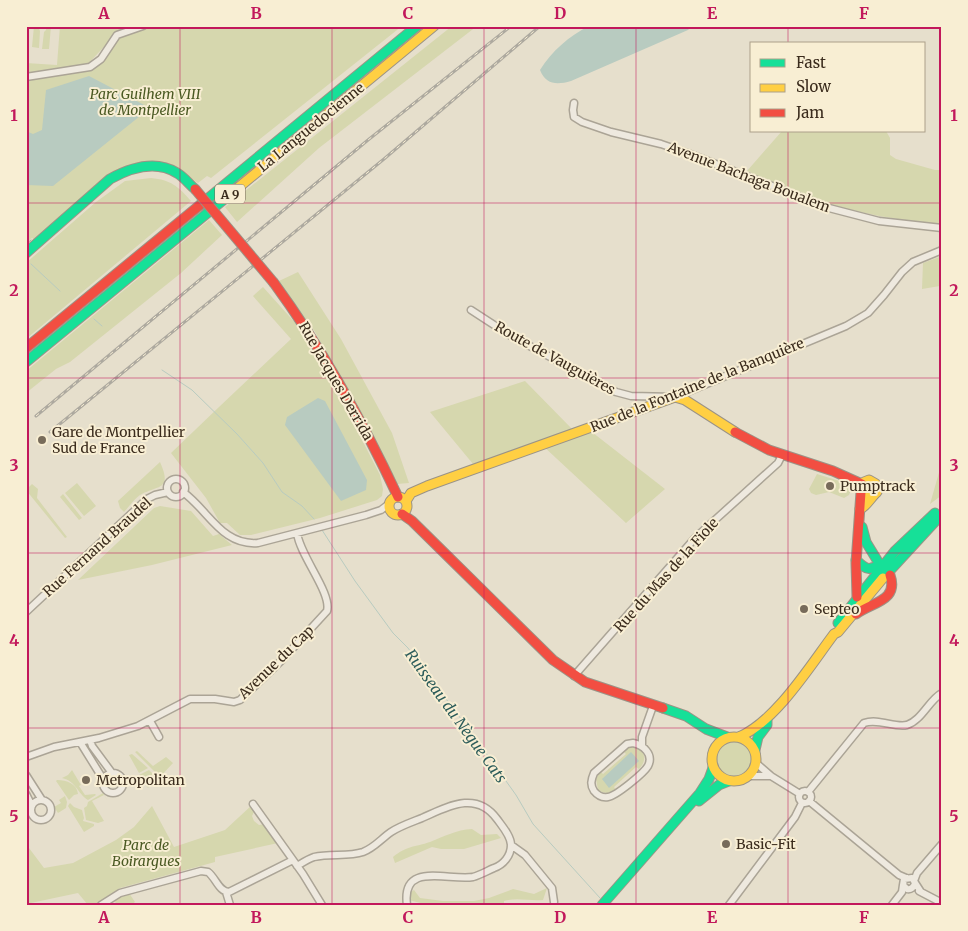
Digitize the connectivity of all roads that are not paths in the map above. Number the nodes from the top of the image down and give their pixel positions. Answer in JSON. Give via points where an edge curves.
{"nodes":[{"id":1,"x":143,"y":26,"type":"edge"},
{"id":2,"x":417,"y":26,"type":"edge"},
{"id":3,"x":434,"y":26,"type":"edge"},
{"id":4,"x":26,"y":77,"type":"edge"},
{"id":5,"x":574,"y":103,"type":"dead end"},
{"id":6,"x":942,"y":228,"type":"edge"},
{"id":7,"x":942,"y":250,"type":"edge"},
{"id":8,"x":26,"y":253,"type":"edge"},
{"id":9,"x":471,"y":310,"type":"dead end"},
{"id":10,"x":26,"y":348,"type":"edge"},
{"id":11,"x":26,"y":362,"type":"edge"},
{"id":12,"x":675,"y":397,"type":"junction"},
{"id":13,"x":782,"y":455,"type":"junction"},
{"id":14,"x":862,"y":488,"type":"junction"},
{"id":15,"x":168,"y":492,"type":"junction"},
{"id":16,"x":183,"y":492,"type":"junction"},
{"id":17,"x":870,"y":497,"type":"junction"},
{"id":18,"x":942,"y":504,"type":"edge"},
{"id":19,"x":395,"y":506,"type":"junction"},
{"id":20,"x":860,"y":513,"type":"junction"},
{"id":21,"x":939,"y":515,"type":"edge"},
{"id":22,"x":297,"y":533,"type":"junction"},
{"id":23,"x":881,"y":562,"type":"junction"},
{"id":24,"x":859,"y":565,"type":"junction"},
{"id":25,"x":890,"y":575,"type":"dead end"},
{"id":26,"x":857,"y":597,"type":"junction"},
{"id":27,"x":28,"y":610,"type":"edge"},
{"id":28,"x":851,"y":616,"type":"junction"},
{"id":29,"x":834,"y":634,"type":"junction"},
{"id":30,"x":574,"y":676,"type":"junction"},
{"id":31,"x":942,"y":693,"type":"edge"},
{"id":32,"x":653,"y":706,"type":"junction"},
{"id":33,"x":767,"y":719,"type":"junction"},
{"id":34,"x":150,"y":721,"type":"junction"},
{"id":35,"x":706,"y":729,"type":"junction"},
{"id":36,"x":159,"y":737,"type":"dead end"},
{"id":37,"x":739,"y":737,"type":"junction"},
{"id":38,"x":728,"y":738,"type":"junction"},
{"id":39,"x":90,"y":740,"type":"junction"},
{"id":40,"x":80,"y":742,"type":"junction"},
{"id":41,"x":642,"y":745,"type":"junction"},
{"id":42,"x":715,"y":746,"type":"junction"},
{"id":43,"x":755,"y":750,"type":"junction"},
{"id":44,"x":26,"y":758,"type":"edge"},
{"id":45,"x":756,"y":763,"type":"junction"},
{"id":46,"x":713,"y":768,"type":"junction"},
{"id":47,"x":112,"y":773,"type":"junction"},
{"id":48,"x":26,"y":775,"type":"edge"},
{"id":49,"x":749,"y":776,"type":"junction"},
{"id":50,"x":772,"y":776,"type":"junction"},
{"id":51,"x":103,"y":779,"type":"junction"},
{"id":52,"x":729,"y":781,"type":"junction"},
{"id":53,"x":808,"y":792,"type":"junction"},
{"id":54,"x":26,"y":794,"type":"edge"},
{"id":55,"x":800,"y":794,"type":"junction"},
{"id":56,"x":42,"y":800,"type":"junction"},
{"id":57,"x":810,"y":801,"type":"junction"},
{"id":58,"x":802,"y":802,"type":"junction"},
{"id":59,"x":253,"y":804,"type":"dead end"},
{"id":60,"x":32,"y":806,"type":"junction"},
{"id":61,"x":683,"y":813,"type":"junction"},
{"id":62,"x":942,"y":844,"type":"edge"},
{"id":63,"x":511,"y":846,"type":"junction"},
{"id":64,"x":295,"y":863,"type":"junction"},
{"id":65,"x":907,"y":883,"type":"junction"},
{"id":66,"x":226,"y":892,"type":"junction"},
{"id":67,"x":554,"y":902,"type":"dead end"},
{"id":68,"x":942,"y":903,"type":"edge"},
{"id":69,"x":101,"y":905,"type":"edge"},
{"id":70,"x":230,"y":905,"type":"edge"},
{"id":71,"x":322,"y":905,"type":"edge"},
{"id":72,"x":407,"y":905,"type":"edge"},
{"id":73,"x":602,"y":905,"type":"edge"},
{"id":74,"x":729,"y":905,"type":"edge"},
{"id":75,"x":892,"y":905,"type":"edge"}],
"edges":[{"from":1,"to":4,"type":"street","via":[[116,35],[101,59],[90,67]]},
{"from":2,"to":10,"type":"main road","name":"La Languedocienne","number":"A 9"},
{"from":3,"to":11,"type":"main road","name":"La Languedocienne","number":"A 9"},
{"from":5,"to":6,"type":"street","name":"Avenue Bachaga Boualem","via":[[574,117],[582,122],[690,154],[829,208],[878,221]]},
{"from":7,"to":12,"type":"street","name":"Rue de la Fontaine de la Banquière","via":[[913,262],[868,313],[846,326]]},
{"from":8,"to":19,"type":"main road","name":"Rue Jacques Derrida","bridge":true,"via":[[110,179],[133,167],[168,169],[185,179],[300,317],[371,441],[392,483]]},
{"from":9,"to":12,"type":"street","name":"Route de Vauguières","via":[[511,336],[616,392],[631,396]]},
{"from":12,"to":13,"type":"main road","name":"Route de Vauguières"},
{"from":12,"to":19,"type":"main road","name":"Rue de la Fontaine de la Banquière","via":[[428,486],[411,493]]},
{"from":13,"to":14,"type":"main road","name":"Route de Vauguières","via":[[848,476]]},
{"from":13,"to":30,"type":"street","name":"Rue du Mas de la Fiole","via":[[778,463],[695,538]]},
{"from":14,"to":17,"type":"main road","via":[[865,496]]},
{"from":14,"to":17,"type":"main road","via":[[869,480],[876,484],[877,492]]},
{"from":14,"to":20,"type":"main road"},
{"from":15,"to":16,"type":"street","via":[[174,497]]},
{"from":15,"to":16,"type":"street","via":[[168,484],[175,479],[182,482]]},
{"from":15,"to":27,"type":"street","name":"Rue Fernand Braudel","via":[[147,499]]},
{"from":16,"to":22,"type":"street","name":"Rue de la Fontaine de la Banquière","via":[[234,540],[250,543]]},
{"from":17,"to":20,"type":"main road"},
{"from":18,"to":21,"type":"main road"},
{"from":19,"to":22,"type":"street","name":"Rue de la Fontaine de la Banquière"},
{"from":19,"to":30,"type":"main road","name":"Rue Jacques Derrida","via":[[553,660]]},
{"from":20,"to":23,"type":"main road","via":[[866,542]]},
{"from":20,"to":24,"type":"main road"},
{"from":21,"to":23,"type":"main road"},
{"from":21,"to":28,"type":"main road"},
{"from":22,"to":34,"type":"street","name":"Avenue du Cap","via":[[300,547],[328,601],[327,612],[240,700],[190,699]]},
{"from":23,"to":24,"type":"main road","via":[[874,569]]},
{"from":23,"to":26,"type":"main road"},
{"from":24,"to":26,"type":"main road"},
{"from":25,"to":28,"type":"main road","via":[[894,586],[889,596]]},
{"from":26,"to":29,"type":"main road","via":[[834,629]]},
{"from":28,"to":29,"type":"main road"},
{"from":29,"to":33,"type":"main road"},
{"from":30,"to":32,"type":"main road","name":"Rue Jacques Derrida"},
{"from":31,"to":53,"type":"street","via":[[907,725],[864,723]]},
{"from":32,"to":35,"type":"main road","name":"Rue Jacques Derrida","via":[[686,716]]},
{"from":32,"to":41,"type":"street"},
{"from":33,"to":37,"type":"main road","via":[[749,734]]},
{"from":33,"to":43,"type":"main road"},
{"from":34,"to":36,"type":"street"},
{"from":34,"to":39,"type":"street","name":"Avenue du Cap"},
{"from":35,"to":38,"type":"main road","name":"Rue Jacques Derrida"},
{"from":35,"to":42,"type":"main road"},
{"from":37,"to":38,"type":"main road"},
{"from":37,"to":43,"type":"main road"},
{"from":38,"to":42,"type":"main road"},
{"from":39,"to":40,"type":"street","name":"Avenue du Cap"},
{"from":39,"to":47,"type":"street"},
{"from":40,"to":44,"type":"street","name":"Avenue du Cap","via":[[54,747]]},
{"from":40,"to":51,"type":"street"},
{"from":41,"to":41,"type":"street","via":[[627,744],[594,773],[591,785],[596,794],[600,797],[616,794],[647,766],[648,754]]},
{"from":42,"to":46,"type":"main road","via":[[711,761]]},
{"from":43,"to":45,"type":"main road"},
{"from":45,"to":49,"type":"main road"},
{"from":45,"to":50,"type":"street"},
{"from":46,"to":52,"type":"main road","via":[[722,779]]},
{"from":46,"to":61,"type":"main road","via":[[703,789]]},
{"from":47,"to":51,"type":"street"},
{"from":47,"to":51,"type":"street","via":[[122,779],[123,785],[118,792],[106,791]]},
{"from":48,"to":56,"type":"street"},
{"from":49,"to":50,"type":"street"},
{"from":49,"to":52,"type":"main road","via":[[740,781]]},
{"from":50,"to":55,"type":"street"},
{"from":52,"to":61,"type":"main road","via":[[713,789]]},
{"from":53,"to":55,"type":"street"},
{"from":53,"to":57,"type":"street"},
{"from":54,"to":60,"type":"street"},
{"from":55,"to":58,"type":"street"},
{"from":56,"to":60,"type":"street"},
{"from":56,"to":60,"type":"street","via":[[51,807],[47,819],[35,818],[31,813]]},
{"from":57,"to":58,"type":"street"},
{"from":57,"to":65,"type":"street"},
{"from":58,"to":74,"type":"street"},
{"from":59,"to":64,"type":"street"},
{"from":61,"to":73,"type":"main road"},
{"from":62,"to":65,"type":"street"},
{"from":63,"to":64,"type":"street","via":[[502,826],[489,810],[461,802],[392,832],[362,852]]},
{"from":63,"to":67,"type":"street","via":[[525,855],[552,888]]},
{"from":63,"to":72,"type":"street","via":[[508,856],[498,867],[474,876],[430,875],[412,881],[408,886]]},
{"from":64,"to":66,"type":"street"},
{"from":64,"to":71,"type":"street"},
{"from":65,"to":68,"type":"street"},
{"from":65,"to":75,"type":"street"},
{"from":66,"to":69,"type":"street","via":[[212,875],[201,871],[120,893]]},
{"from":66,"to":70,"type":"street"}]}
